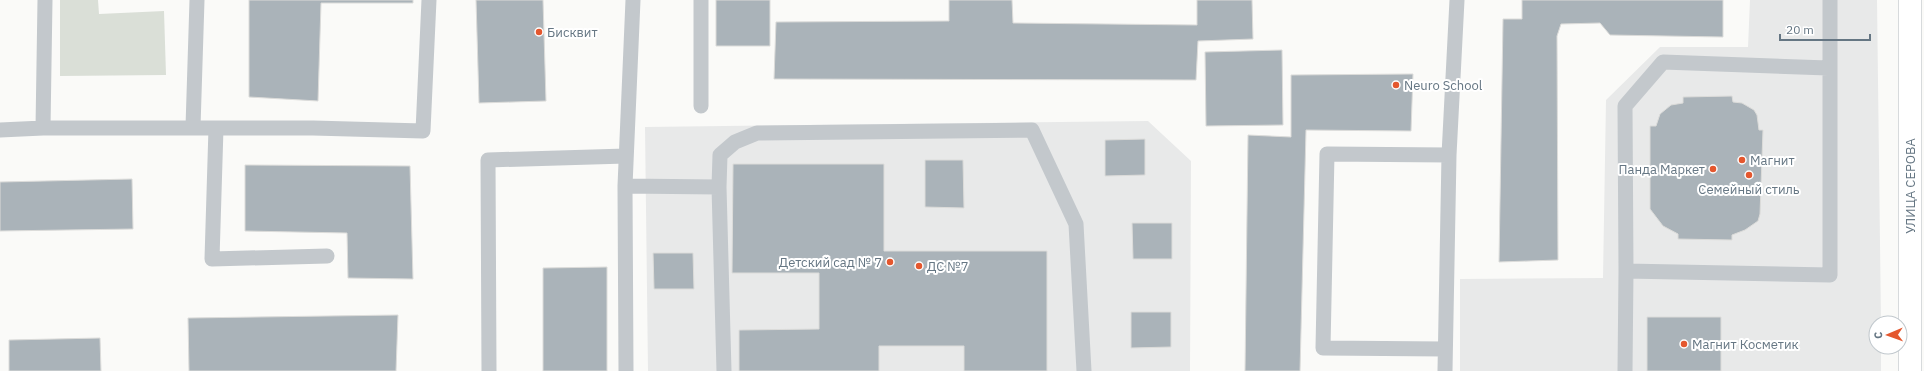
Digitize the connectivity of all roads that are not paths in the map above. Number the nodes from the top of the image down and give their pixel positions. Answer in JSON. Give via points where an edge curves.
{"nodes":[{"id":1,"x":45,"y":0,"type":"edge"},
{"id":2,"x":197,"y":0,"type":"edge"},
{"id":3,"x":429,"y":0,"type":"edge"},
{"id":4,"x":633,"y":0,"type":"edge"},
{"id":5,"x":701,"y":0,"type":"edge"},
{"id":6,"x":1457,"y":0,"type":"edge"},
{"id":7,"x":1830,"y":0,"type":"edge"},
{"id":8,"x":1910,"y":0,"type":"edge"},
{"id":9,"x":1828,"y":68,"type":"junction"},
{"id":10,"x":701,"y":106,"type":"dead end"},
{"id":11,"x":43,"y":128,"type":"junction"},
{"id":12,"x":193,"y":128,"type":"junction"},
{"id":13,"x":216,"y":128,"type":"junction"},
{"id":14,"x":0,"y":130,"type":"edge"},
{"id":15,"x":1449,"y":155,"type":"junction"},
{"id":16,"x":626,"y":156,"type":"junction"},
{"id":17,"x":625,"y":186,"type":"junction"},
{"id":18,"x":719,"y":187,"type":"junction"},
{"id":19,"x":326,"y":256,"type":"dead end"},
{"id":20,"x":1626,"y":271,"type":"junction"},
{"id":21,"x":1444,"y":348,"type":"junction"},
{"id":22,"x":489,"y":371,"type":"edge"},
{"id":23,"x":626,"y":371,"type":"edge"},
{"id":24,"x":724,"y":371,"type":"edge"},
{"id":25,"x":1084,"y":371,"type":"edge"},
{"id":26,"x":1444,"y":371,"type":"edge"},
{"id":27,"x":1625,"y":371,"type":"edge"},
{"id":28,"x":1910,"y":371,"type":"edge"}],
"edges":[{"from":1,"to":11,"type":"lane"},
{"from":2,"to":12,"type":"lane"},
{"from":3,"to":13,"type":"lane","via":[[423,131]]},
{"from":4,"to":16,"type":"lane"},
{"from":5,"to":10,"type":"lane"},
{"from":6,"to":15,"type":"lane"},
{"from":7,"to":9,"type":"lane"},
{"from":8,"to":28,"type":"street","name":"УЛИЦА СЕРОВА"},
{"from":9,"to":20,"type":"lane","via":[[1663,62],[1625,106]]},
{"from":9,"to":20,"type":"lane","via":[[1830,275]]},
{"from":11,"to":12,"type":"lane"},
{"from":11,"to":14,"type":"lane"},
{"from":12,"to":13,"type":"lane"},
{"from":13,"to":19,"type":"lane","via":[[212,259]]},
{"from":15,"to":21,"type":"lane"},
{"from":15,"to":21,"type":"lane","via":[[1327,154],[1326,162],[1323,348]]},
{"from":16,"to":17,"type":"lane"},
{"from":16,"to":22,"type":"lane","via":[[488,160]]},
{"from":17,"to":18,"type":"lane"},
{"from":17,"to":23,"type":"lane"},
{"from":18,"to":24,"type":"lane"},
{"from":18,"to":25,"type":"lane","via":[[720,155],[735,142],[757,133],[1032,130],[1076,224]]},
{"from":20,"to":27,"type":"lane"},
{"from":21,"to":26,"type":"lane"}]}
